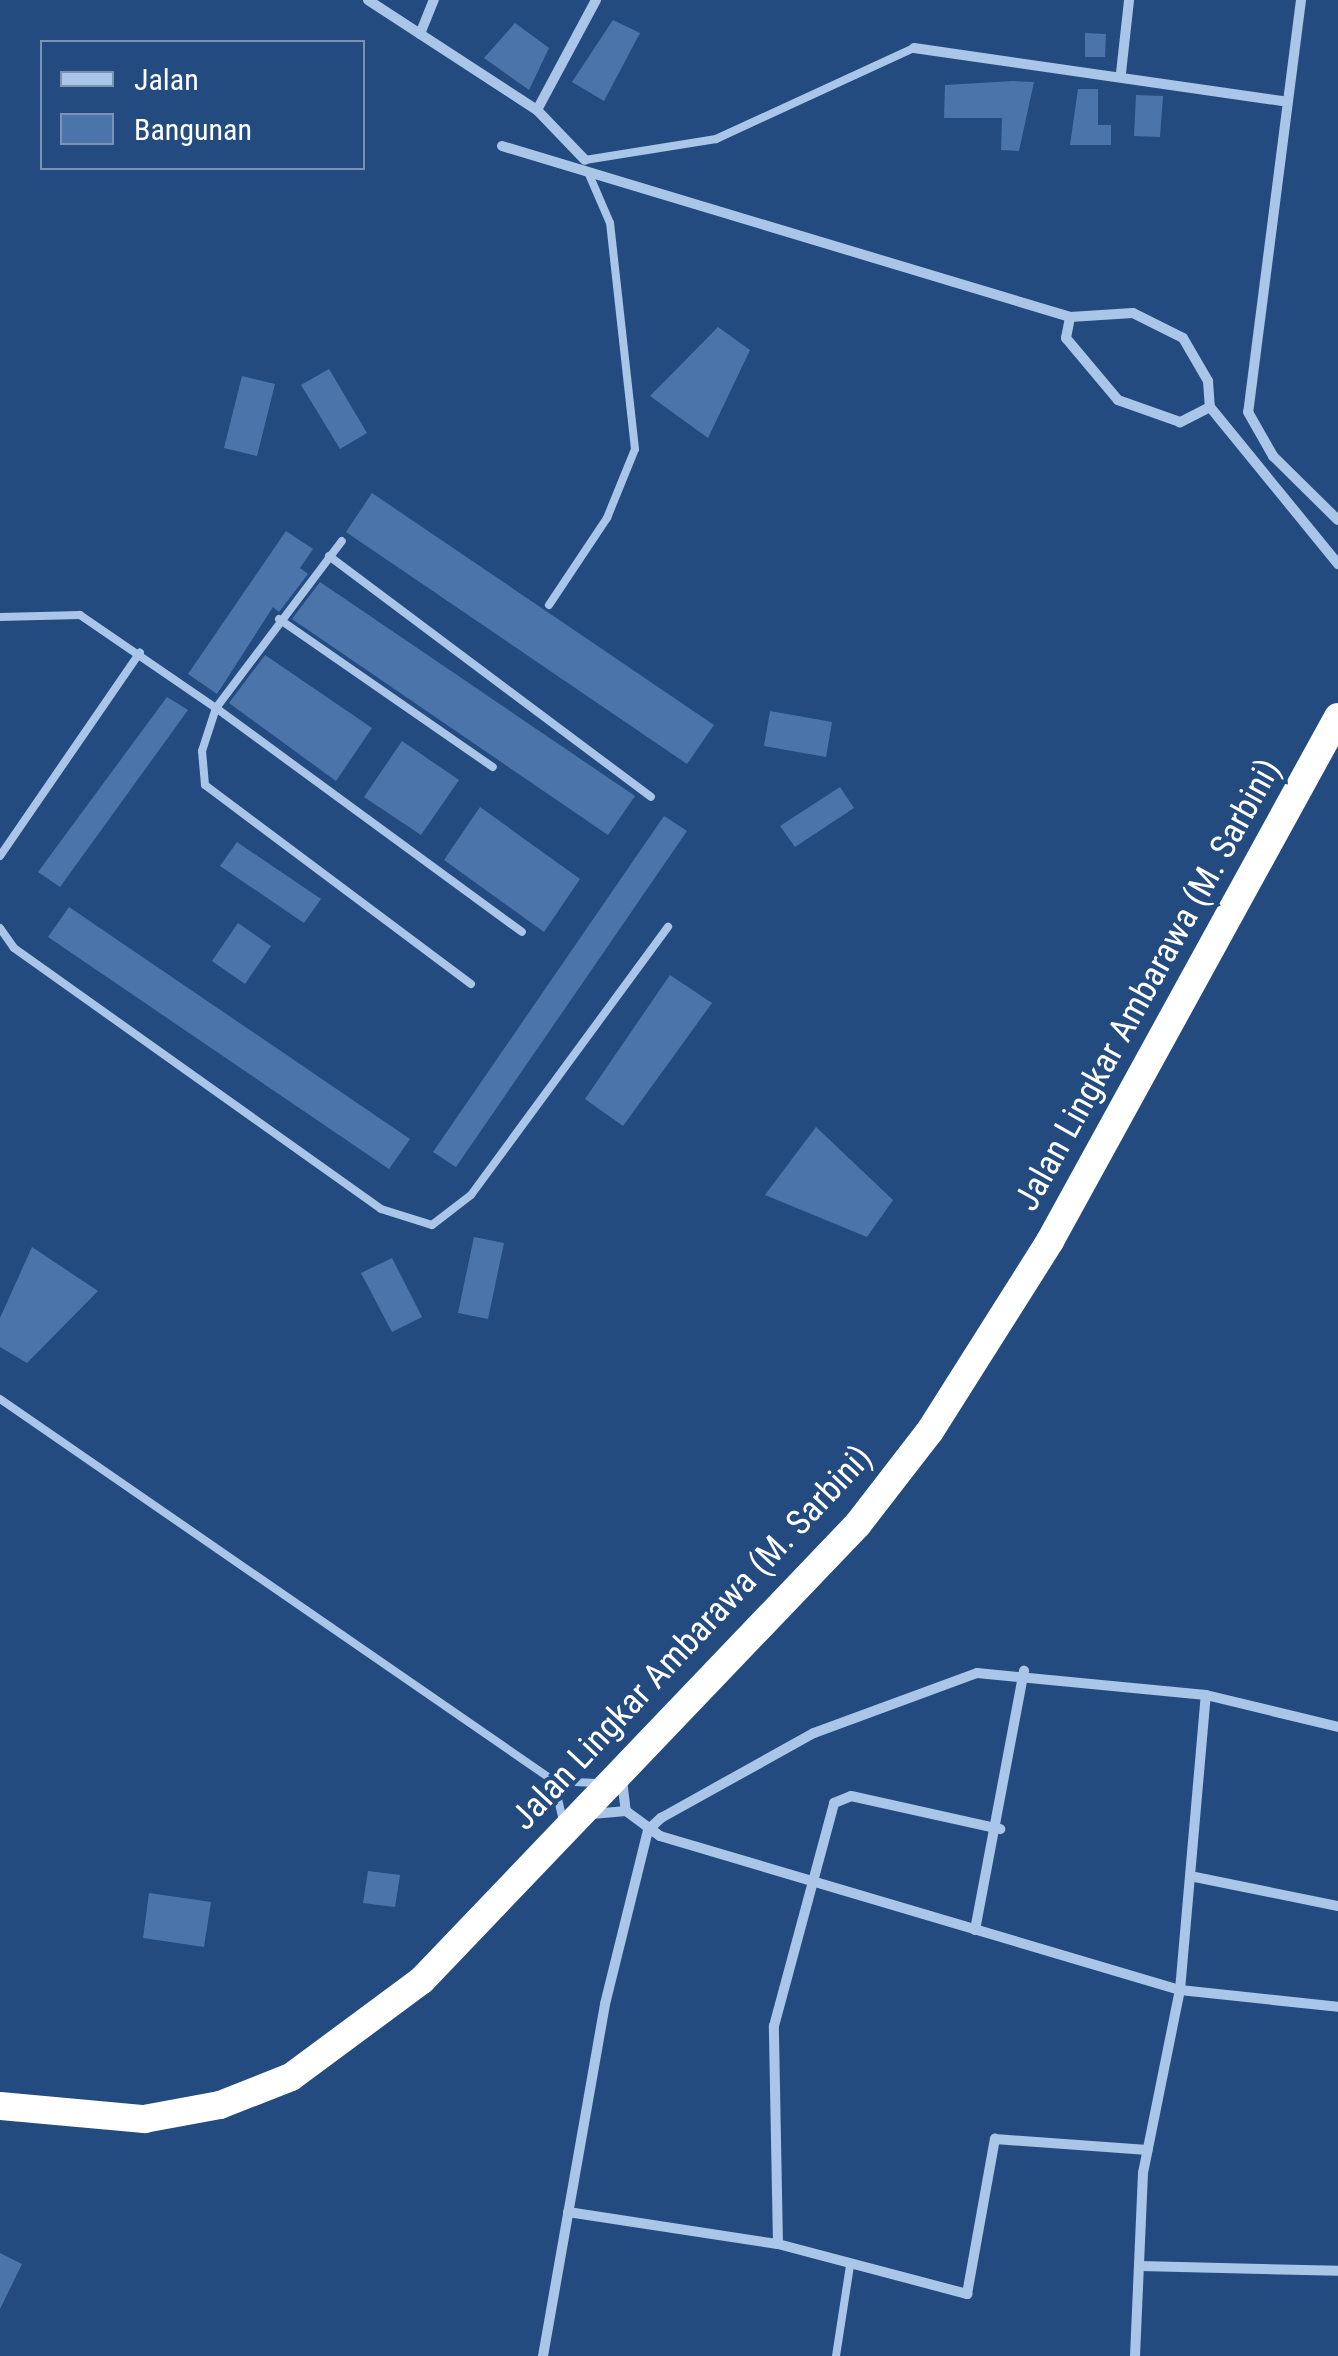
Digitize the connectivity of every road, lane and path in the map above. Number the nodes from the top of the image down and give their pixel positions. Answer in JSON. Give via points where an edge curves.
{"nodes":[{"id":1,"x":368,"y":0,"type":"edge"},
{"id":2,"x":434,"y":0,"type":"edge"},
{"id":3,"x":596,"y":0,"type":"edge"},
{"id":4,"x":1128,"y":0,"type":"edge"},
{"id":5,"x":1301,"y":0,"type":"edge"},
{"id":6,"x":420,"y":34,"type":"junction"},
{"id":7,"x":914,"y":48,"type":"joint"},
{"id":8,"x":1120,"y":73,"type":"junction"},
{"id":9,"x":1287,"y":102,"type":"junction"},
{"id":10,"x":537,"y":110,"type":"junction"},
{"id":11,"x":502,"y":146,"type":"dead end"},
{"id":12,"x":586,"y":166,"type":"junction"},
{"id":13,"x":1070,"y":317,"type":"junction"},
{"id":14,"x":1210,"y":407,"type":"junction"},
{"id":15,"x":1338,"y":520,"type":"edge"},
{"id":16,"x":342,"y":542,"type":"dead end"},
{"id":17,"x":329,"y":556,"type":"junction"},
{"id":18,"x":1338,"y":564,"type":"edge"},
{"id":19,"x":549,"y":605,"type":"dead end"},
{"id":20,"x":0,"y":617,"type":"edge"},
{"id":21,"x":279,"y":619,"type":"junction"},
{"id":22,"x":140,"y":652,"type":"junction"},
{"id":23,"x":216,"y":708,"type":"junction"},
{"id":24,"x":1338,"y":716,"type":"edge"},
{"id":25,"x":492,"y":767,"type":"dead end"},
{"id":26,"x":651,"y":797,"type":"dead end"},
{"id":27,"x":0,"y":856,"type":"edge"},
{"id":28,"x":668,"y":927,"type":"dead end"},
{"id":29,"x":0,"y":928,"type":"edge"},
{"id":30,"x":522,"y":932,"type":"dead end"},
{"id":31,"x":471,"y":984,"type":"dead end"},
{"id":32,"x":0,"y":1400,"type":"edge"},
{"id":33,"x":1024,"y":1671,"type":"junction"},
{"id":34,"x":1206,"y":1695,"type":"junction"},
{"id":35,"x":1338,"y":1726,"type":"edge"},
{"id":36,"x":619,"y":1773,"type":"junction"},
{"id":37,"x":554,"y":1780,"type":"junction"},
{"id":38,"x":626,"y":1810,"type":"junction"},
{"id":39,"x":567,"y":1829,"type":"junction"},
{"id":40,"x":1000,"y":1829,"type":"junction"},
{"id":41,"x":648,"y":1830,"type":"junction"},
{"id":42,"x":810,"y":1877,"type":"junction"},
{"id":43,"x":1195,"y":1878,"type":"junction"},
{"id":44,"x":1338,"y":1906,"type":"edge"},
{"id":45,"x":975,"y":1930,"type":"junction"},
{"id":46,"x":1180,"y":1990,"type":"junction"},
{"id":47,"x":1338,"y":2007,"type":"edge"},
{"id":48,"x":0,"y":2106,"type":"edge"},
{"id":49,"x":1148,"y":2150,"type":"junction"},
{"id":50,"x":568,"y":2212,"type":"junction"},
{"id":51,"x":778,"y":2244,"type":"junction"},
{"id":52,"x":850,"y":2266,"type":"junction"},
{"id":53,"x":1140,"y":2266,"type":"junction"},
{"id":54,"x":1338,"y":2271,"type":"edge"},
{"id":55,"x":543,"y":2356,"type":"edge"},
{"id":56,"x":836,"y":2356,"type":"edge"},
{"id":57,"x":1135,"y":2356,"type":"edge"}],
"edges":[{"from":1,"to":6,"type":"street"},
{"from":2,"to":6,"type":"street"},
{"from":3,"to":10,"type":"street"},
{"from":4,"to":8,"type":"street"},
{"from":5,"to":9,"type":"street"},
{"from":6,"to":10,"type":"street"},
{"from":7,"to":8,"type":"street"},
{"from":7,"to":12,"type":"lane","via":[[716,139]]},
{"from":8,"to":9,"type":"street"},
{"from":9,"to":15,"type":"street","via":[[1248,412],[1273,456]]},
{"from":10,"to":12,"type":"street"},
{"from":11,"to":12,"type":"street"},
{"from":12,"to":13,"type":"street"},
{"from":12,"to":19,"type":"lane","via":[[610,222],[635,449],[607,518]]},
{"from":13,"to":14,"type":"street","via":[[1132,312],[1183,338],[1208,382]]},
{"from":13,"to":14,"type":"street","via":[[1066,338],[1118,400],[1180,422]]},
{"from":14,"to":18,"type":"street"},
{"from":16,"to":17,"type":"lane"},
{"from":17,"to":21,"type":"lane"},
{"from":17,"to":26,"type":"lane"},
{"from":20,"to":22,"type":"lane","via":[[80,615]]},
{"from":21,"to":23,"type":"lane"},
{"from":21,"to":25,"type":"lane"},
{"from":22,"to":23,"type":"lane"},
{"from":22,"to":27,"type":"lane"},
{"from":23,"to":30,"type":"lane"},
{"from":23,"to":31,"type":"lane","via":[[202,751],[205,785]]},
{"from":24,"to":36,"type":"highway","name":"Jalan Lingkar Ambarawa (M. Sarbini)","via":[[1050,1241],[930,1431],[858,1524]]},
{"from":28,"to":29,"type":"lane","via":[[472,1195],[432,1226],[381,1209],[14,948]]},
{"from":32,"to":37,"type":"lane"},
{"from":33,"to":34,"type":"street"},
{"from":33,"to":40,"type":"street"},
{"from":33,"to":41,"type":"street","via":[[932,1684],[814,1732]]},
{"from":34,"to":35,"type":"street"},
{"from":34,"to":43,"type":"street"},
{"from":36,"to":37,"type":"lane"},
{"from":36,"to":38,"type":"street"},
{"from":36,"to":39,"type":"highway","name":"Jalan Lingkar Ambarawa (M. Sarbini)"},
{"from":37,"to":39,"type":"lane"},
{"from":38,"to":39,"type":"street"},
{"from":38,"to":41,"type":"street"},
{"from":39,"to":48,"type":"highway","name":"Jalan Lingkar Ambarawa (M. Sarbini)","via":[[422,1980],[291,2077],[144,2119]]},
{"from":40,"to":42,"type":"street","via":[[840,1797]]},
{"from":40,"to":45,"type":"street"},
{"from":41,"to":42,"type":"street"},
{"from":41,"to":50,"type":"street"},
{"from":42,"to":45,"type":"street"},
{"from":42,"to":51,"type":"street","via":[[774,2026]]},
{"from":43,"to":44,"type":"street"},
{"from":43,"to":46,"type":"street"},
{"from":45,"to":46,"type":"street"},
{"from":46,"to":47,"type":"street"},
{"from":46,"to":49,"type":"street"},
{"from":49,"to":52,"type":"street","via":[[995,2138],[967,2294]]},
{"from":49,"to":53,"type":"street"},
{"from":50,"to":51,"type":"street"},
{"from":50,"to":55,"type":"street"},
{"from":51,"to":52,"type":"street"},
{"from":52,"to":56,"type":"lane"},
{"from":53,"to":54,"type":"street"},
{"from":53,"to":57,"type":"street"}]}
